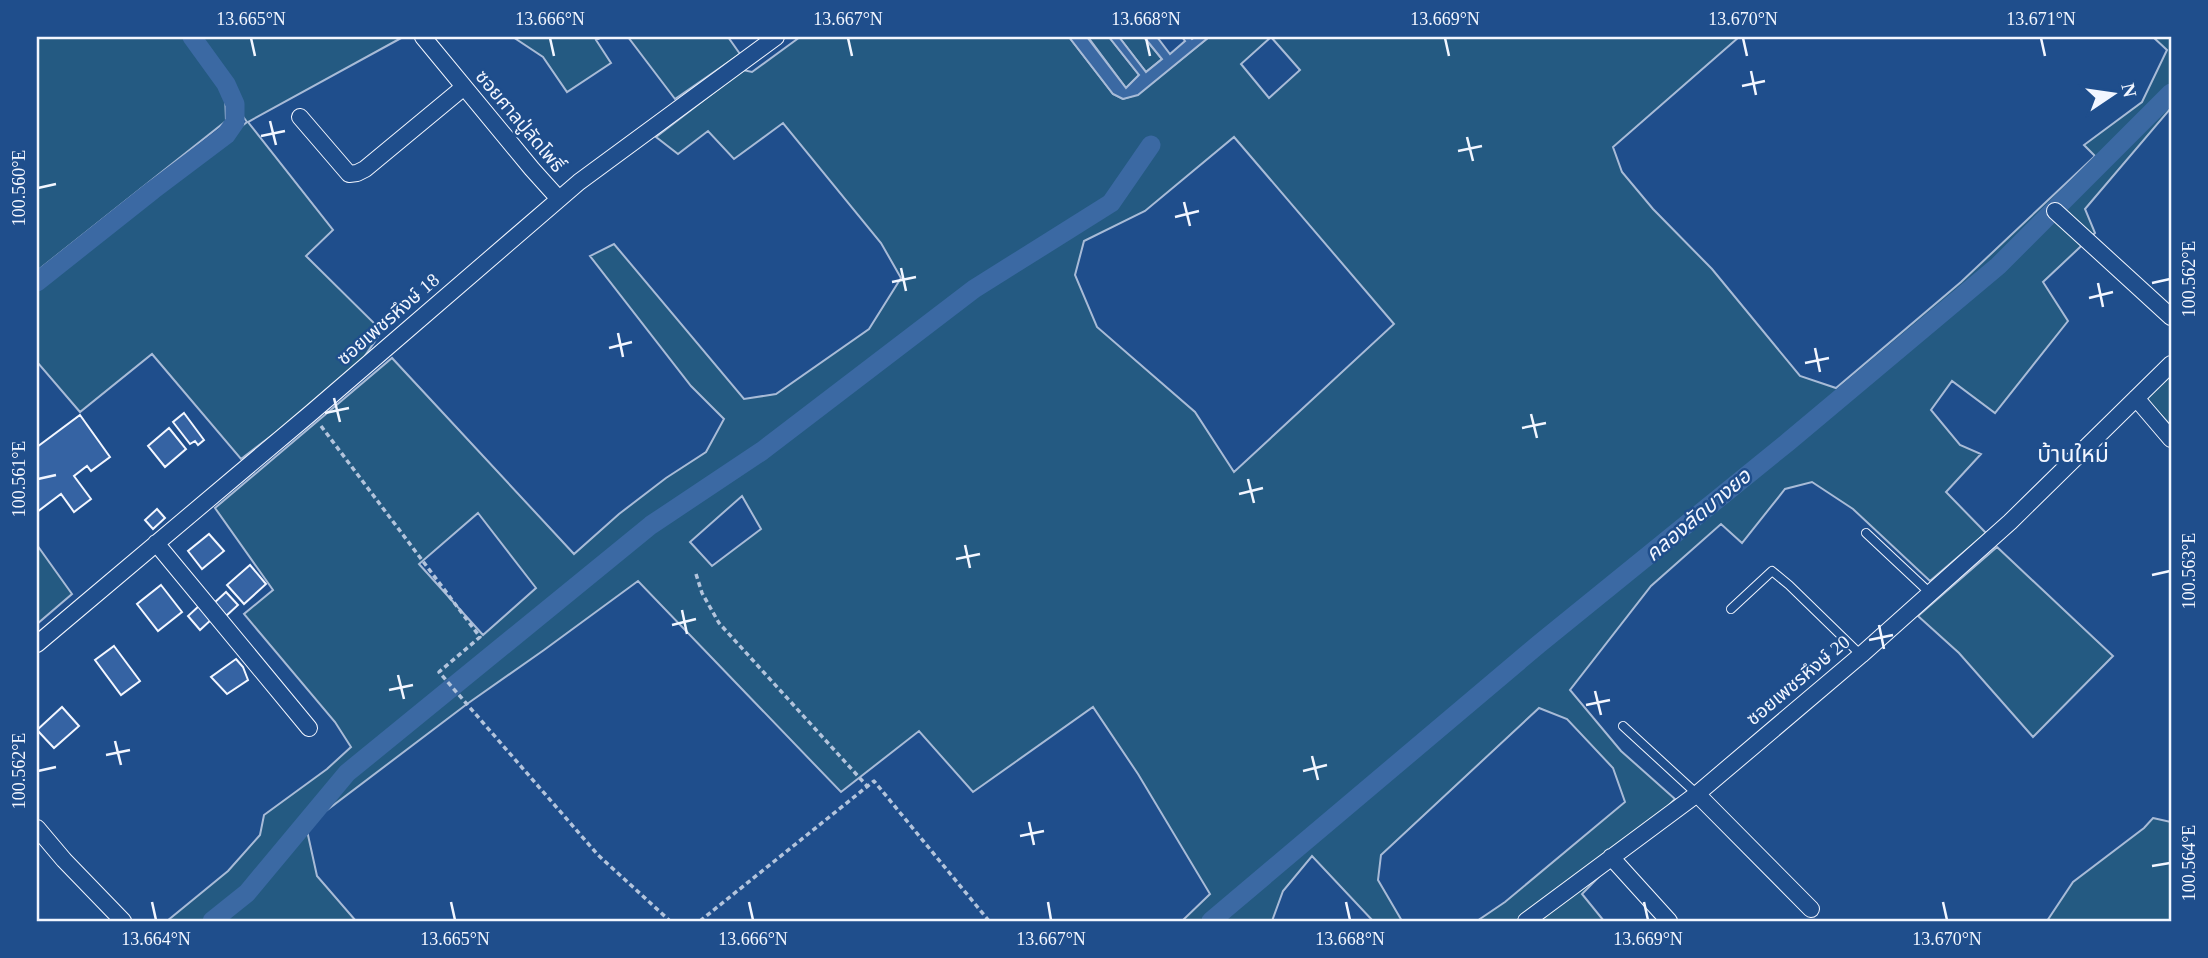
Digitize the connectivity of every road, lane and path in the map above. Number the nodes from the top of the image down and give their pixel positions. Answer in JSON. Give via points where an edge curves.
{"nodes":[{"id":1,"x":424,"y":37,"type":"edge"},
{"id":2,"x":776,"y":37,"type":"edge"},
{"id":3,"x":464,"y":87,"type":"junction"},
{"id":4,"x":300,"y":117,"type":"dead end"},
{"id":5,"x":559,"y":199,"type":"junction"},
{"id":6,"x":2055,"y":211,"type":"dead end"},
{"id":7,"x":2171,"y":317,"type":"edge"},
{"id":8,"x":2171,"y":364,"type":"edge"},
{"id":9,"x":2136,"y":398,"type":"junction"},
{"id":10,"x":312,"y":413,"type":"junction"},
{"id":11,"x":2171,"y":439,"type":"edge"},
{"id":12,"x":1866,"y":533,"type":"dead end"},
{"id":13,"x":156,"y":543,"type":"junction"},
{"id":14,"x":696,"y":575,"type":"dead end"},
{"id":15,"x":1930,"y":593,"type":"junction"},
{"id":16,"x":1731,"y":609,"type":"dead end"},
{"id":17,"x":37,"y":644,"type":"edge"},
{"id":18,"x":1861,"y":655,"type":"junction"},
{"id":19,"x":1623,"y":726,"type":"dead end"},
{"id":20,"x":309,"y":728,"type":"dead end"},
{"id":21,"x":867,"y":786,"type":"junction"},
{"id":22,"x":1697,"y":794,"type":"junction"},
{"id":23,"x":37,"y":828,"type":"edge"},
{"id":24,"x":1611,"y":857,"type":"junction"},
{"id":25,"x":1811,"y":909,"type":"dead end"},
{"id":26,"x":123,"y":921,"type":"edge"},
{"id":27,"x":670,"y":921,"type":"edge"},
{"id":28,"x":700,"y":921,"type":"edge"},
{"id":29,"x":989,"y":921,"type":"edge"},
{"id":30,"x":1526,"y":921,"type":"edge"},
{"id":31,"x":1670,"y":921,"type":"edge"}],
"edges":[{"from":1,"to":3,"type":"street","name":"ซอยศาลปู่ลัดโพธิ์"},
{"from":2,"to":5,"type":"street","name":"ซอยเพชรหึงษ์ 18"},
{"from":3,"to":4,"type":"street","via":[[357,173],[349,174]]},
{"from":3,"to":5,"type":"street","name":"ซอยศาลปู่ลัดโพธิ์"},
{"from":5,"to":10,"type":"street","name":"ซอยเพชรหึงษ์ 18"},
{"from":6,"to":7,"type":"street"},
{"from":8,"to":9,"type":"street","name":"ซอยเพชรหึงษ์ 20"},
{"from":9,"to":11,"type":"street"},
{"from":9,"to":15,"type":"street","name":"ซอยเพชรหึงษ์ 20"},
{"from":10,"to":13,"type":"street","name":"ซอยเพชรหึงษ์ 18"},
{"from":10,"to":27,"type":"path","via":[[480,637],[439,672],[598,855]]},
{"from":12,"to":15,"type":"lane"},
{"from":13,"to":17,"type":"street","name":"ซอยเพชรหึงษ์ 18"},
{"from":13,"to":20,"type":"street"},
{"from":14,"to":21,"type":"path","via":[[719,623]]},
{"from":15,"to":18,"type":"street","name":"ซอยเพชรหึงษ์ 20"},
{"from":16,"to":18,"type":"lane","via":[[1772,572]]},
{"from":18,"to":22,"type":"street","name":"ซอยเพชรหึงษ์ 20"},
{"from":19,"to":22,"type":"lane"},
{"from":21,"to":28,"type":"path"},
{"from":21,"to":29,"type":"path","via":[[874,781]]},
{"from":22,"to":24,"type":"street","name":"ซอยเพชรหึงษ์ 20"},
{"from":22,"to":25,"type":"street"},
{"from":23,"to":26,"type":"street"},
{"from":24,"to":30,"type":"street","name":"ซอยเพชรหึงษ์ 20"},
{"from":24,"to":31,"type":"street"}]}
